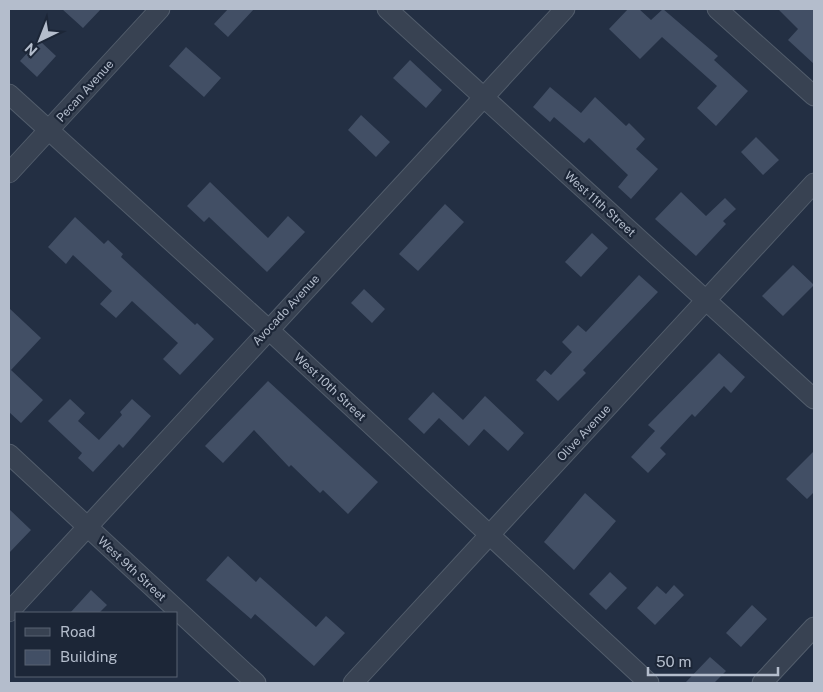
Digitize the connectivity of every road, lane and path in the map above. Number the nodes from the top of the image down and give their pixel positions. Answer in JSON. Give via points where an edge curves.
{"nodes":[{"id":1,"x":160,"y":9,"type":"edge"},
{"id":2,"x":387,"y":9,"type":"edge"},
{"id":3,"x":565,"y":9,"type":"edge"},
{"id":4,"x":718,"y":9,"type":"edge"},
{"id":5,"x":9,"y":94,"type":"edge"},
{"id":6,"x":814,"y":96,"type":"edge"},
{"id":7,"x":482,"y":97,"type":"junction"},
{"id":8,"x":49,"y":130,"type":"junction"},
{"id":9,"x":9,"y":172,"type":"edge"},
{"id":10,"x":814,"y":183,"type":"edge"},
{"id":11,"x":706,"y":302,"type":"junction"},
{"id":12,"x":268,"y":329,"type":"junction"},
{"id":13,"x":814,"y":399,"type":"edge"},
{"id":14,"x":9,"y":454,"type":"edge"},
{"id":15,"x":88,"y":527,"type":"junction"},
{"id":16,"x":488,"y":535,"type":"junction"},
{"id":17,"x":9,"y":612,"type":"edge"},
{"id":18,"x":814,"y":627,"type":"edge"},
{"id":19,"x":256,"y":683,"type":"edge"},
{"id":20,"x":353,"y":683,"type":"edge"},
{"id":21,"x":649,"y":683,"type":"edge"},
{"id":22,"x":762,"y":683,"type":"edge"}],
"edges":[{"from":1,"to":8,"type":"street","name":"Pecan Avenue"},
{"from":2,"to":7,"type":"street","name":"West 11th Street"},
{"from":3,"to":7,"type":"street","name":"Avocado Avenue"},
{"from":4,"to":6,"type":"street"},
{"from":5,"to":8,"type":"street","name":"West 10th Street"},
{"from":7,"to":11,"type":"street","name":"West 11th Street"},
{"from":7,"to":12,"type":"street","name":"Avocado Avenue"},
{"from":8,"to":9,"type":"street","name":"Pecan Avenue"},
{"from":8,"to":12,"type":"street","name":"West 10th Street"},
{"from":10,"to":11,"type":"street","name":"Olive Avenue"},
{"from":11,"to":13,"type":"street","name":"West 11th Street"},
{"from":11,"to":16,"type":"street","name":"Olive Avenue"},
{"from":12,"to":15,"type":"street","name":"Avocado Avenue"},
{"from":12,"to":16,"type":"street","name":"West 10th Street"},
{"from":14,"to":15,"type":"street","name":"West 9th Street"},
{"from":15,"to":17,"type":"street","name":"Avocado Avenue"},
{"from":15,"to":19,"type":"street","name":"West 9th Street"},
{"from":16,"to":20,"type":"street","name":"Olive Avenue"},
{"from":16,"to":21,"type":"street","name":"West 10th Street"},
{"from":18,"to":22,"type":"street"}]}
